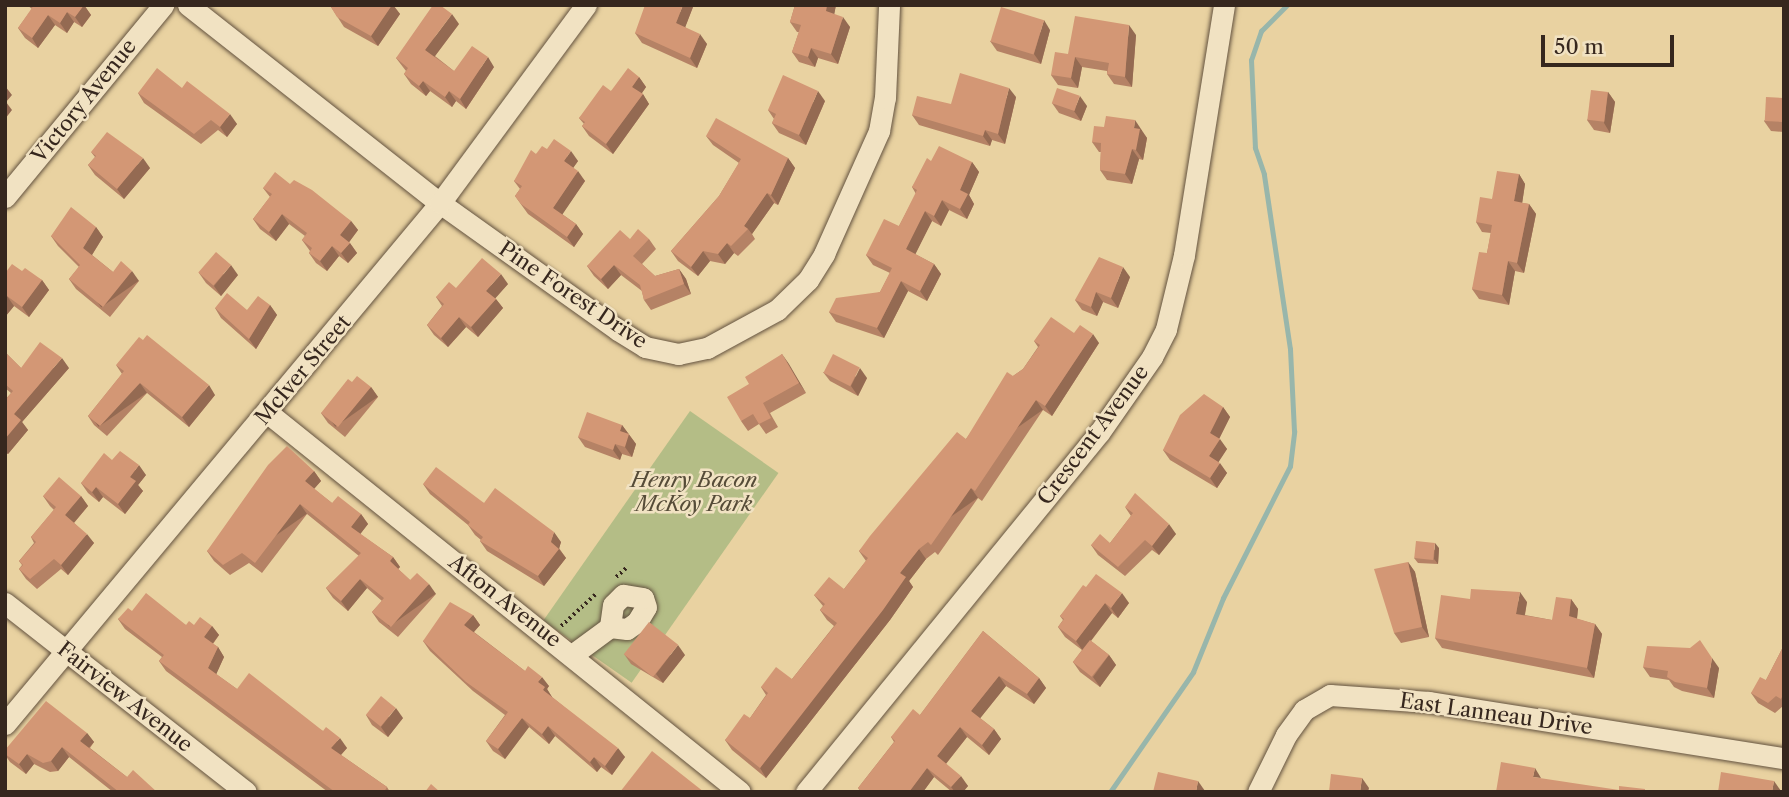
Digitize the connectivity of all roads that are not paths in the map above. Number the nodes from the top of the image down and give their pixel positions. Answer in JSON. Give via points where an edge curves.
{"nodes":[{"id":1,"x":163,"y":5,"type":"edge"},
{"id":2,"x":188,"y":5,"type":"edge"},
{"id":3,"x":586,"y":5,"type":"edge"},
{"id":4,"x":889,"y":5,"type":"edge"},
{"id":5,"x":1224,"y":5,"type":"edge"},
{"id":6,"x":5,"y":197,"type":"edge"},
{"id":7,"x":440,"y":203,"type":"junction"},
{"id":8,"x":268,"y":413,"type":"junction"},
{"id":9,"x":5,"y":603,"type":"edge"},
{"id":10,"x":610,"y":627,"type":"dead end"},
{"id":11,"x":66,"y":651,"type":"junction"},
{"id":12,"x":572,"y":654,"type":"junction"},
{"id":13,"x":5,"y":724,"type":"edge"},
{"id":14,"x":1784,"y":758,"type":"edge"},
{"id":15,"x":246,"y":792,"type":"edge"},
{"id":16,"x":740,"y":792,"type":"edge"},
{"id":17,"x":806,"y":792,"type":"edge"},
{"id":18,"x":1258,"y":792,"type":"edge"}],
"edges":[{"from":1,"to":6,"type":"street","name":"Victory Avenue"},
{"from":2,"to":7,"type":"street","name":"Pine Forest Drive"},
{"from":3,"to":7,"type":"street","name":"McIver Street"},
{"from":4,"to":7,"type":"street","name":"Pine Forest Drive","via":[[879,131],[824,254],[792,299],[707,348],[678,354],[645,347]]},
{"from":5,"to":17,"type":"street","name":"Crescent Avenue","via":[[1184,256],[1166,328],[1152,357],[1099,433]]},
{"from":7,"to":8,"type":"street","name":"McIver Street"},
{"from":8,"to":11,"type":"street","name":"McIver Street"},
{"from":8,"to":12,"type":"street","name":"Afton Avenue"},
{"from":9,"to":11,"type":"street","name":"Fairview Avenue"},
{"from":10,"to":12,"type":"street"},
{"from":11,"to":13,"type":"street","name":"McIver Street"},
{"from":11,"to":15,"type":"street","name":"Fairview Avenue"},
{"from":12,"to":16,"type":"street","name":"Afton Avenue"},
{"from":14,"to":18,"type":"street","name":"East Lanneau Drive","via":[[1429,702],[1330,695],[1304,710]]}]}
